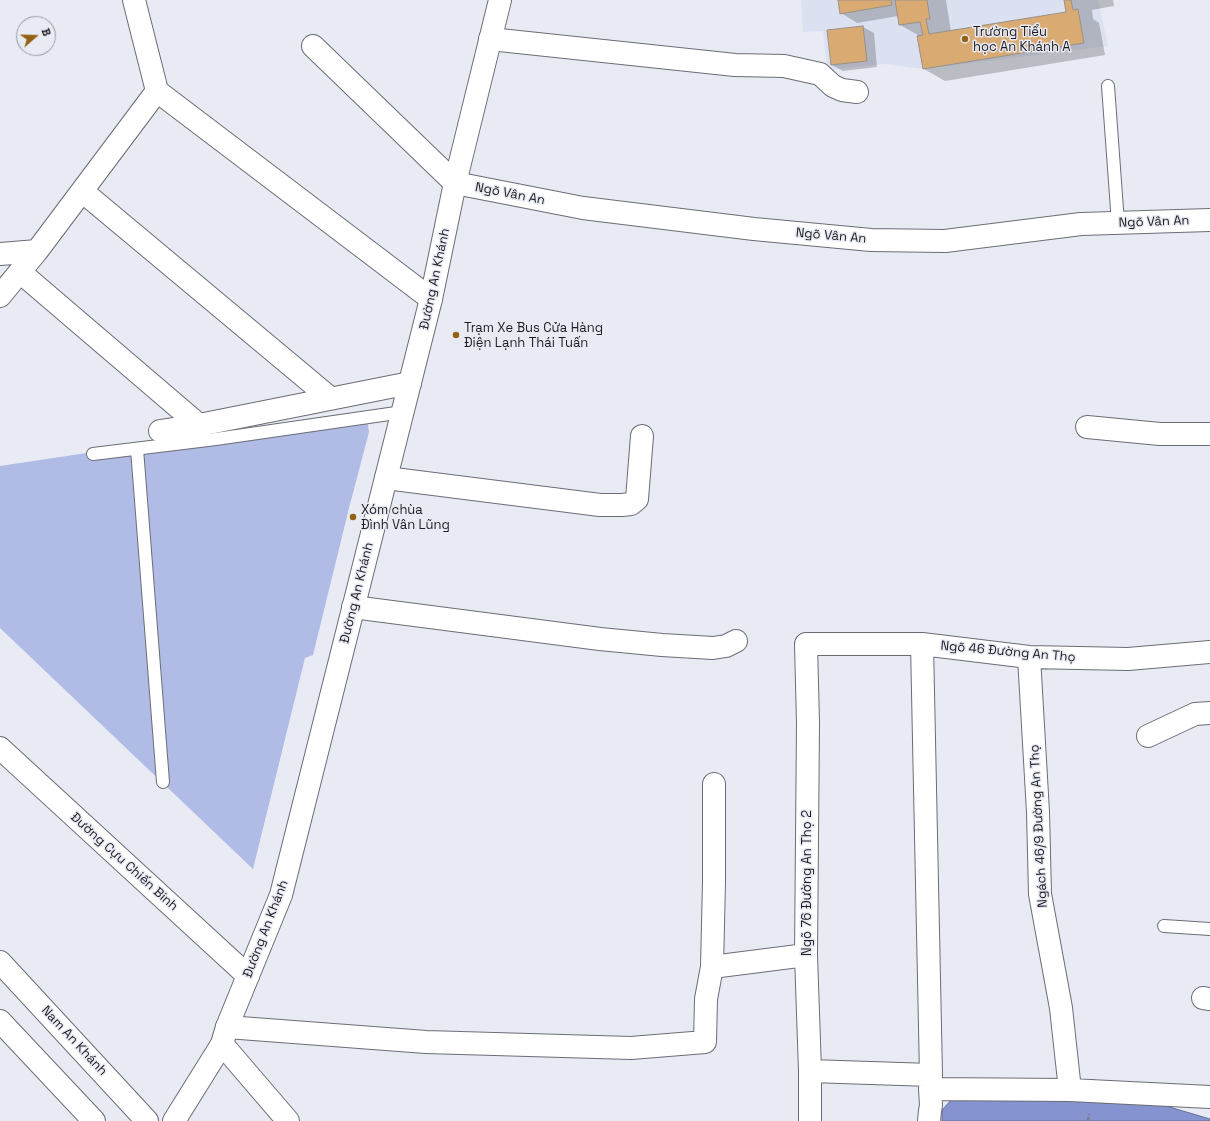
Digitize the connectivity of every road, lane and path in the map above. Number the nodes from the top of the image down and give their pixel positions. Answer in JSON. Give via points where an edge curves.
{"nodes":[{"id":1,"x":134,"y":0,"type":"edge"},
{"id":2,"x":500,"y":0,"type":"edge"},
{"id":3,"x":490,"y":39,"type":"junction"},
{"id":4,"x":313,"y":46,"type":"dead end"},
{"id":5,"x":1108,"y":86,"type":"dead end"},
{"id":6,"x":158,"y":90,"type":"junction"},
{"id":7,"x":857,"y":92,"type":"dead end"},
{"id":8,"x":455,"y":183,"type":"junction"},
{"id":9,"x":82,"y":191,"type":"junction"},
{"id":10,"x":1210,"y":220,"type":"edge"},
{"id":11,"x":1118,"y":223,"type":"junction"},
{"id":12,"x":37,"y":251,"type":"junction"},
{"id":13,"x":0,"y":254,"type":"edge"},
{"id":14,"x":20,"y":272,"type":"junction"},
{"id":15,"x":0,"y":296,"type":"edge"},
{"id":16,"x":431,"y":299,"type":"junction"},
{"id":17,"x":410,"y":383,"type":"junction"},
{"id":18,"x":330,"y":398,"type":"junction"},
{"id":19,"x":403,"y":412,"type":"junction"},
{"id":20,"x":199,"y":425,"type":"junction"},
{"id":21,"x":1087,"y":427,"type":"dead end"},
{"id":22,"x":160,"y":431,"type":"dead end"},
{"id":23,"x":1210,"y":434,"type":"edge"},
{"id":24,"x":642,"y":436,"type":"dead end"},
{"id":25,"x":137,"y":449,"type":"junction"},
{"id":26,"x":93,"y":454,"type":"dead end"},
{"id":27,"x":386,"y":478,"type":"junction"},
{"id":28,"x":353,"y":607,"type":"junction"},
{"id":29,"x":736,"y":642,"type":"dead end"},
{"id":30,"x":806,"y":644,"type":"joint"},
{"id":31,"x":922,"y":644,"type":"junction"},
{"id":32,"x":1210,"y":652,"type":"edge"},
{"id":33,"x":1029,"y":656,"type":"junction"},
{"id":34,"x":1210,"y":713,"type":"edge"},
{"id":35,"x":1148,"y":736,"type":"dead end"},
{"id":36,"x":0,"y":748,"type":"edge"},
{"id":37,"x":163,"y":782,"type":"dead end"},
{"id":38,"x":714,"y":784,"type":"dead end"},
{"id":39,"x":1164,"y":926,"type":"dead end"},
{"id":40,"x":1210,"y":929,"type":"edge"},
{"id":41,"x":806,"y":955,"type":"junction"},
{"id":42,"x":0,"y":962,"type":"edge"},
{"id":43,"x":712,"y":967,"type":"junction"},
{"id":44,"x":248,"y":976,"type":"junction"},
{"id":45,"x":0,"y":1021,"type":"edge"},
{"id":46,"x":225,"y":1036,"type":"junction"},
{"id":47,"x":810,"y":1071,"type":"junction"},
{"id":48,"x":930,"y":1082,"type":"junction"},
{"id":49,"x":1070,"y":1090,"type":"junction"},
{"id":50,"x":1210,"y":1097,"type":"edge"},
{"id":51,"x":94,"y":1121,"type":"edge"},
{"id":52,"x":147,"y":1121,"type":"edge"},
{"id":53,"x":174,"y":1121,"type":"edge"},
{"id":54,"x":288,"y":1121,"type":"edge"},
{"id":55,"x":810,"y":1121,"type":"edge"},
{"id":56,"x":930,"y":1121,"type":"edge"}],
"edges":[{"from":1,"to":6,"type":"street"},
{"from":2,"to":3,"type":"street","name":"Đường An Khánh"},
{"from":3,"to":7,"type":"street","via":[[735,65],[784,66],[820,74],[833,86]]},
{"from":3,"to":8,"type":"street","name":"Đường An Khánh"},
{"from":4,"to":8,"type":"street"},
{"from":5,"to":11,"type":"lane"},
{"from":6,"to":9,"type":"street"},
{"from":6,"to":16,"type":"street"},
{"from":8,"to":11,"type":"street","name":"Ngõ Vân An","via":[[583,208],[871,240],[945,241],[1081,224]]},
{"from":8,"to":16,"type":"street","name":"Đường An Khánh"},
{"from":9,"to":12,"type":"street"},
{"from":9,"to":18,"type":"street"},
{"from":10,"to":11,"type":"street","name":"Ngõ Vân An"},
{"from":12,"to":13,"type":"street"},
{"from":12,"to":14,"type":"street"},
{"from":14,"to":15,"type":"street"},
{"from":14,"to":20,"type":"street"},
{"from":16,"to":17,"type":"street","name":"Đường An Khánh"},
{"from":17,"to":18,"type":"street"},
{"from":17,"to":19,"type":"street","name":"Đường An Khánh"},
{"from":18,"to":20,"type":"street"},
{"from":19,"to":25,"type":"lane"},
{"from":19,"to":27,"type":"street","name":"Đường An Khánh"},
{"from":20,"to":22,"type":"street"},
{"from":21,"to":23,"type":"street","via":[[1160,434]]},
{"from":24,"to":27,"type":"street","via":[[637,499],[622,506]]},
{"from":25,"to":26,"type":"lane"},
{"from":25,"to":37,"type":"lane"},
{"from":27,"to":28,"type":"street","name":"Đường An Khánh"},
{"from":28,"to":29,"type":"street","via":[[662,645],[713,648]]},
{"from":28,"to":44,"type":"street","name":"Đường An Khánh","via":[[281,895]]},
{"from":30,"to":31,"type":"street","name":"Ngõ 46 Đường An Thọ"},
{"from":30,"to":41,"type":"street","name":"Ngõ 76 Đường An Thọ 2"},
{"from":31,"to":33,"type":"street","name":"Ngõ 46 Đường An Thọ"},
{"from":31,"to":48,"type":"street"},
{"from":32,"to":33,"type":"street","name":"Ngõ 46 Đường An Thọ","via":[[1128,659]]},
{"from":33,"to":49,"type":"street","name":"Ngách 46/9 Đường An Thọ","via":[[1040,894],[1061,1008]]},
{"from":34,"to":35,"type":"street","via":[[1195,714]]},
{"from":36,"to":44,"type":"street","name":"Đường Cựu Chiến Binh"},
{"from":38,"to":43,"type":"street"},
{"from":39,"to":40,"type":"lane"},
{"from":41,"to":43,"type":"street"},
{"from":41,"to":47,"type":"street","name":"Ngõ 76 Đường An Thọ 2"},
{"from":42,"to":52,"type":"street","name":"Nam An Khánh"},
{"from":43,"to":46,"type":"street","via":[[706,1000],[705,1042],[631,1048]]},
{"from":44,"to":46,"type":"street","name":"Đường An Khánh"},
{"from":45,"to":51,"type":"street"},
{"from":46,"to":53,"type":"street","name":"Đường An Khánh"},
{"from":46,"to":54,"type":"street"},
{"from":47,"to":48,"type":"street"},
{"from":47,"to":55,"type":"street","name":"Ngõ 76 Đường An Thọ 2"},
{"from":48,"to":49,"type":"street"},
{"from":48,"to":56,"type":"street"},
{"from":49,"to":50,"type":"street"}]}
